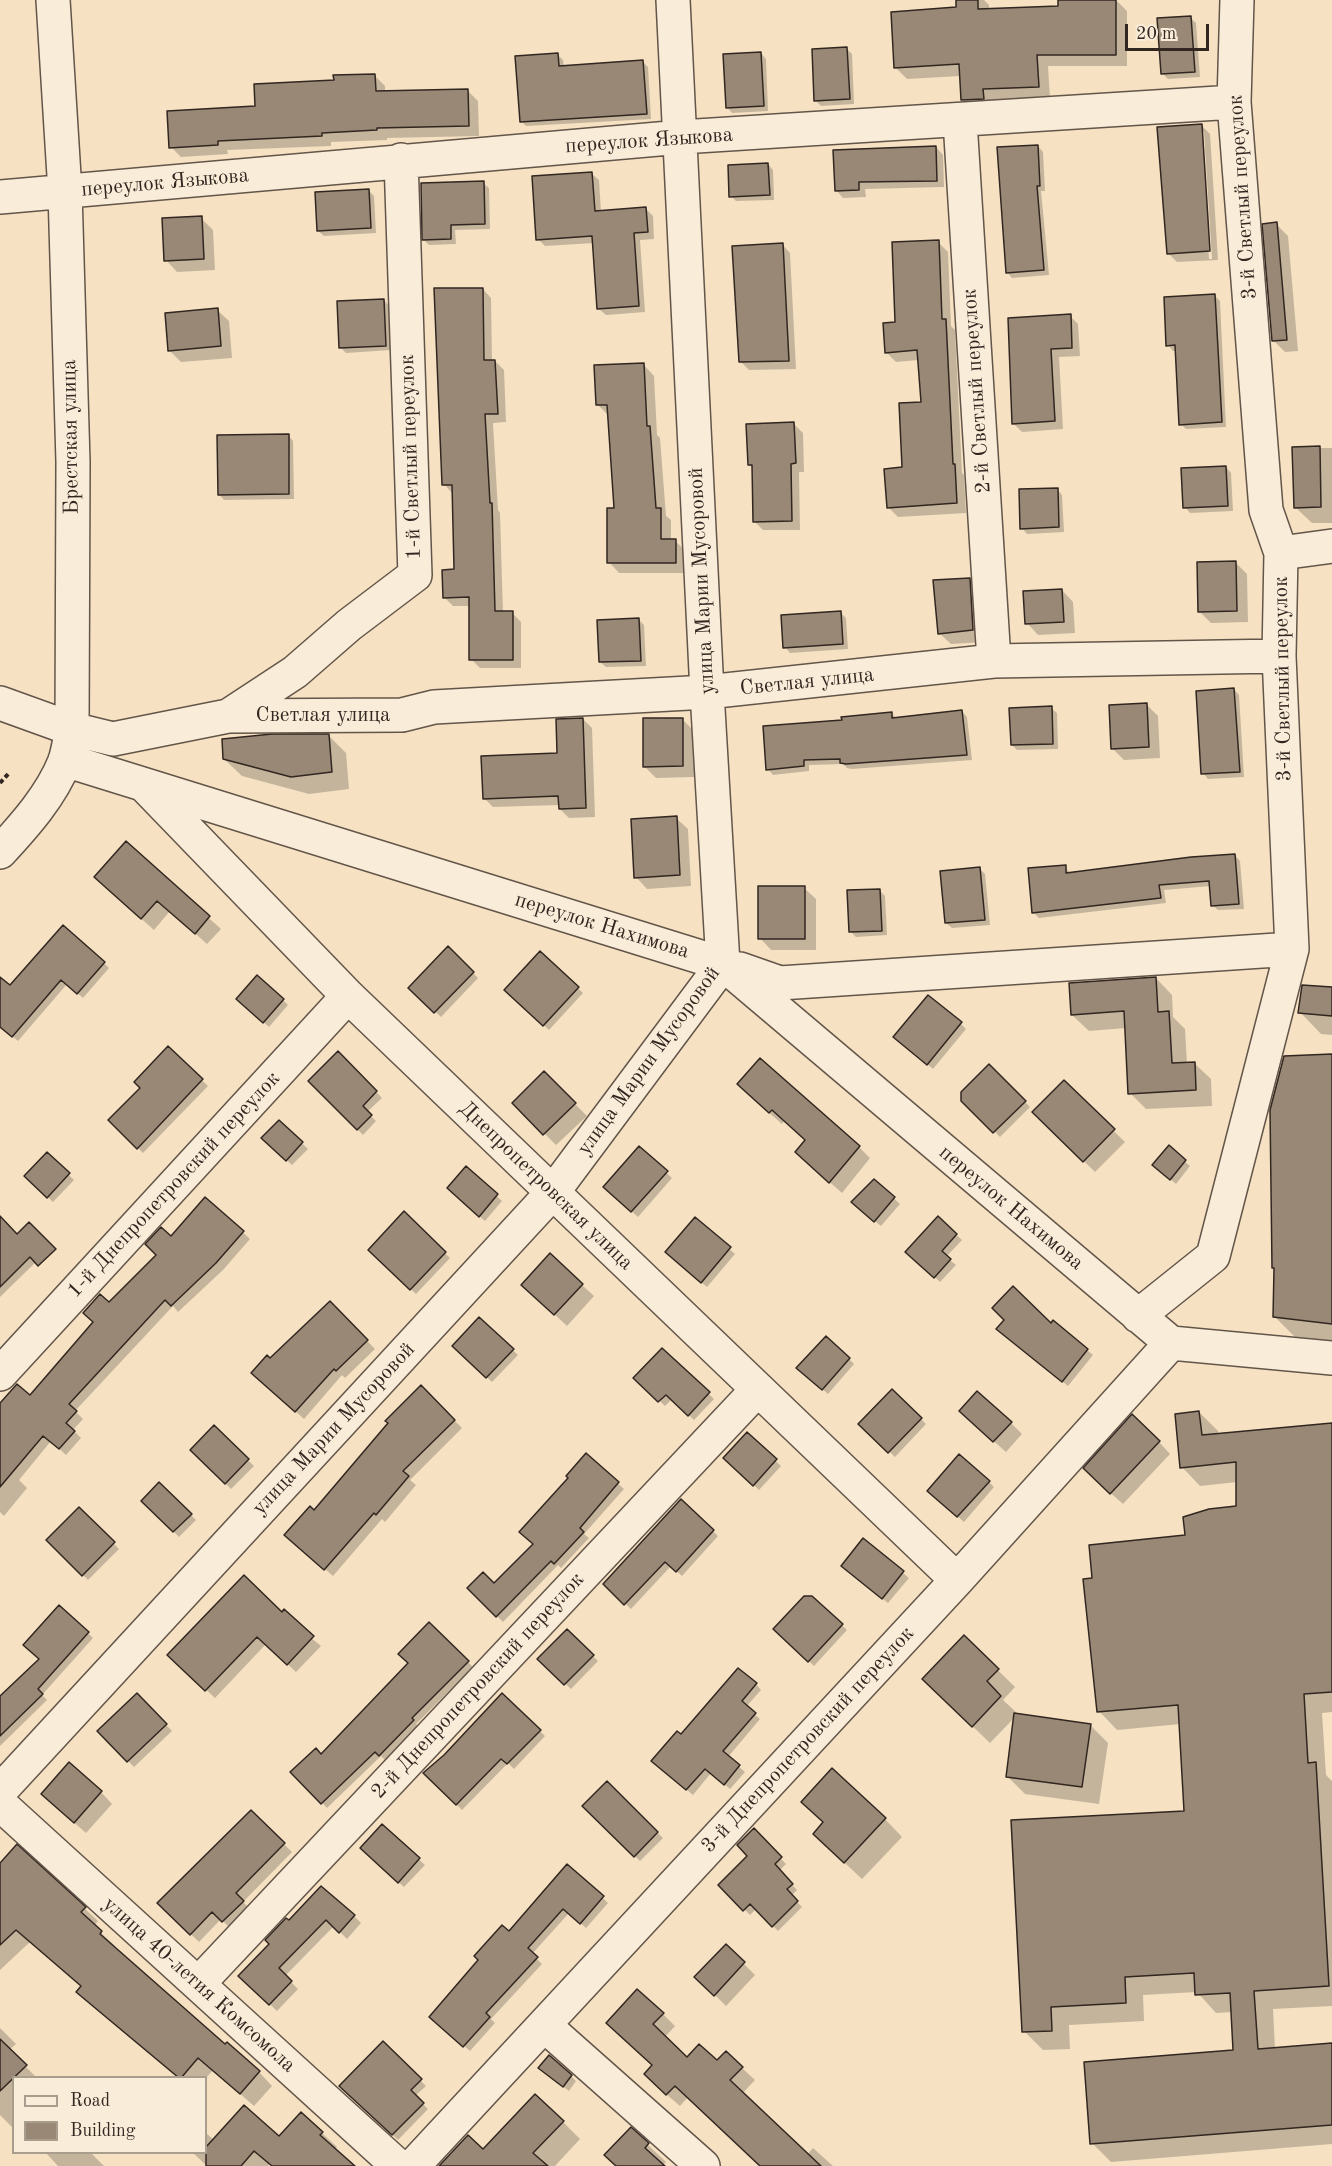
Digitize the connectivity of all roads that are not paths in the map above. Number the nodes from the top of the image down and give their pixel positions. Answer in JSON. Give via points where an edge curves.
{"nodes":[{"id":1,"x":53,"y":0,"type":"edge"},
{"id":2,"x":673,"y":0,"type":"edge"},
{"id":3,"x":1237,"y":0,"type":"edge"},
{"id":4,"x":1234,"y":102,"type":"junction"},
{"id":5,"x":960,"y":121,"type":"junction"},
{"id":6,"x":681,"y":137,"type":"junction"},
{"id":7,"x":401,"y":160,"type":"junction"},
{"id":8,"x":65,"y":192,"type":"junction"},
{"id":9,"x":0,"y":197,"type":"edge"},
{"id":10,"x":1332,"y":546,"type":"edge"},
{"id":11,"x":1281,"y":553,"type":"junction"},
{"id":12,"x":1279,"y":656,"type":"junction"},
{"id":13,"x":994,"y":661,"type":"junction"},
{"id":14,"x":707,"y":692,"type":"junction"},
{"id":15,"x":0,"y":703,"type":"edge"},
{"id":16,"x":228,"y":716,"type":"junction"},
{"id":17,"x":72,"y":729,"type":"junction"},
{"id":18,"x":65,"y":760,"type":"junction"},
{"id":19,"x":143,"y":784,"type":"junction"},
{"id":20,"x":0,"y":852,"type":"edge"},
{"id":21,"x":1293,"y":949,"type":"junction"},
{"id":22,"x":723,"y":963,"type":"junction"},
{"id":23,"x":348,"y":996,"type":"junction"},
{"id":24,"x":553,"y":1192,"type":"junction"},
{"id":25,"x":1138,"y":1316,"type":"junction"},
{"id":26,"x":1171,"y":1343,"type":"junction"},
{"id":27,"x":1332,"y":1359,"type":"edge"},
{"id":28,"x":0,"y":1374,"type":"edge"},
{"id":29,"x":758,"y":1389,"type":"junction"},
{"id":30,"x":957,"y":1580,"type":"junction"},
{"id":31,"x":0,"y":1791,"type":"edge"},
{"id":32,"x":0,"y":1804,"type":"edge"},
{"id":33,"x":198,"y":1984,"type":"junction"},
{"id":34,"x":544,"y":2025,"type":"junction"},
{"id":35,"x":398,"y":2166,"type":"edge"},
{"id":36,"x":413,"y":2166,"type":"edge"},
{"id":37,"x":703,"y":2166,"type":"edge"}],
"edges":[{"from":1,"to":8,"type":"street","name":"Брестская улица"},
{"from":2,"to":6,"type":"street","name":"улица Марии Мусоровой"},
{"from":3,"to":4,"type":"street","name":"3-й Светлый переулок"},
{"from":4,"to":5,"type":"street","name":"переулок Языкова"},
{"from":4,"to":11,"type":"street","name":"3-й Светлый переулок","via":[[1266,510]]},
{"from":5,"to":6,"type":"street","name":"переулок Языкова"},
{"from":5,"to":13,"type":"street","name":"2-й Светлый переулок"},
{"from":6,"to":7,"type":"street","name":"переулок Языкова"},
{"from":6,"to":14,"type":"street","name":"улица Марии Мусоровой"},
{"from":7,"to":8,"type":"street","name":"переулок Языкова"},
{"from":7,"to":16,"type":"street","name":"1-й Светлый переулок","via":[[415,575],[295,672]]},
{"from":8,"to":9,"type":"street","name":"переулок Языкова"},
{"from":8,"to":17,"type":"street","name":"Брестская улица","via":[[73,462]]},
{"from":10,"to":11,"type":"street"},
{"from":11,"to":12,"type":"street","name":"3-й Светлый переулок"},
{"from":12,"to":13,"type":"street","name":"Светлая улица"},
{"from":12,"to":21,"type":"street","name":"3-й Светлый переулок"},
{"from":13,"to":14,"type":"street","name":"Светлая улица"},
{"from":14,"to":16,"type":"street","name":"Светлая улица","via":[[435,707],[402,715]]},
{"from":14,"to":22,"type":"street","name":"улица Марии Мусоровой"},
{"from":15,"to":17,"type":"street","name":"1-й Светлый переулок"},
{"from":16,"to":17,"type":"street","name":"1-й Светлый переулок","via":[[113,739]]},
{"from":17,"to":18,"type":"street","name":"Брестская улица"},
{"from":18,"to":19,"type":"street","name":"переулок Нахимова"},
{"from":18,"to":20,"type":"street","name":"Брестская улица","via":[[44,798]]},
{"from":19,"to":22,"type":"street","name":"переулок Нахимова"},
{"from":19,"to":23,"type":"street","name":"Днепропетровская улица"},
{"from":21,"to":22,"type":"street","via":[[780,983]]},
{"from":21,"to":25,"type":"street","name":"3-й Светлый переулок","via":[[1213,1256]]},
{"from":22,"to":24,"type":"street","name":"улица Марии Мусоровой"},
{"from":22,"to":25,"type":"street","name":"переулок Нахимова"},
{"from":23,"to":24,"type":"street","name":"Днепропетровская улица"},
{"from":23,"to":28,"type":"street","name":"1-й Днепропетровский переулок"},
{"from":24,"to":29,"type":"street","name":"Днепропетровская улица"},
{"from":24,"to":31,"type":"street","name":"улица Марии Мусоровой"},
{"from":25,"to":26,"type":"street"},
{"from":26,"to":27,"type":"street"},
{"from":26,"to":30,"type":"street","name":"3-й Днепропетровский переулок"},
{"from":29,"to":30,"type":"street","name":"Днепропетровская улица"},
{"from":29,"to":33,"type":"street","name":"2-й Днепропетровский переулок"},
{"from":30,"to":34,"type":"street","name":"3-й Днепропетровский переулок"},
{"from":32,"to":33,"type":"street","name":"улица 40-летия Комсомола"},
{"from":33,"to":35,"type":"street","name":"улица 40-летия Комсомола"},
{"from":34,"to":36,"type":"street","name":"3-й Днепропетровский переулок"},
{"from":34,"to":37,"type":"street"}]}
